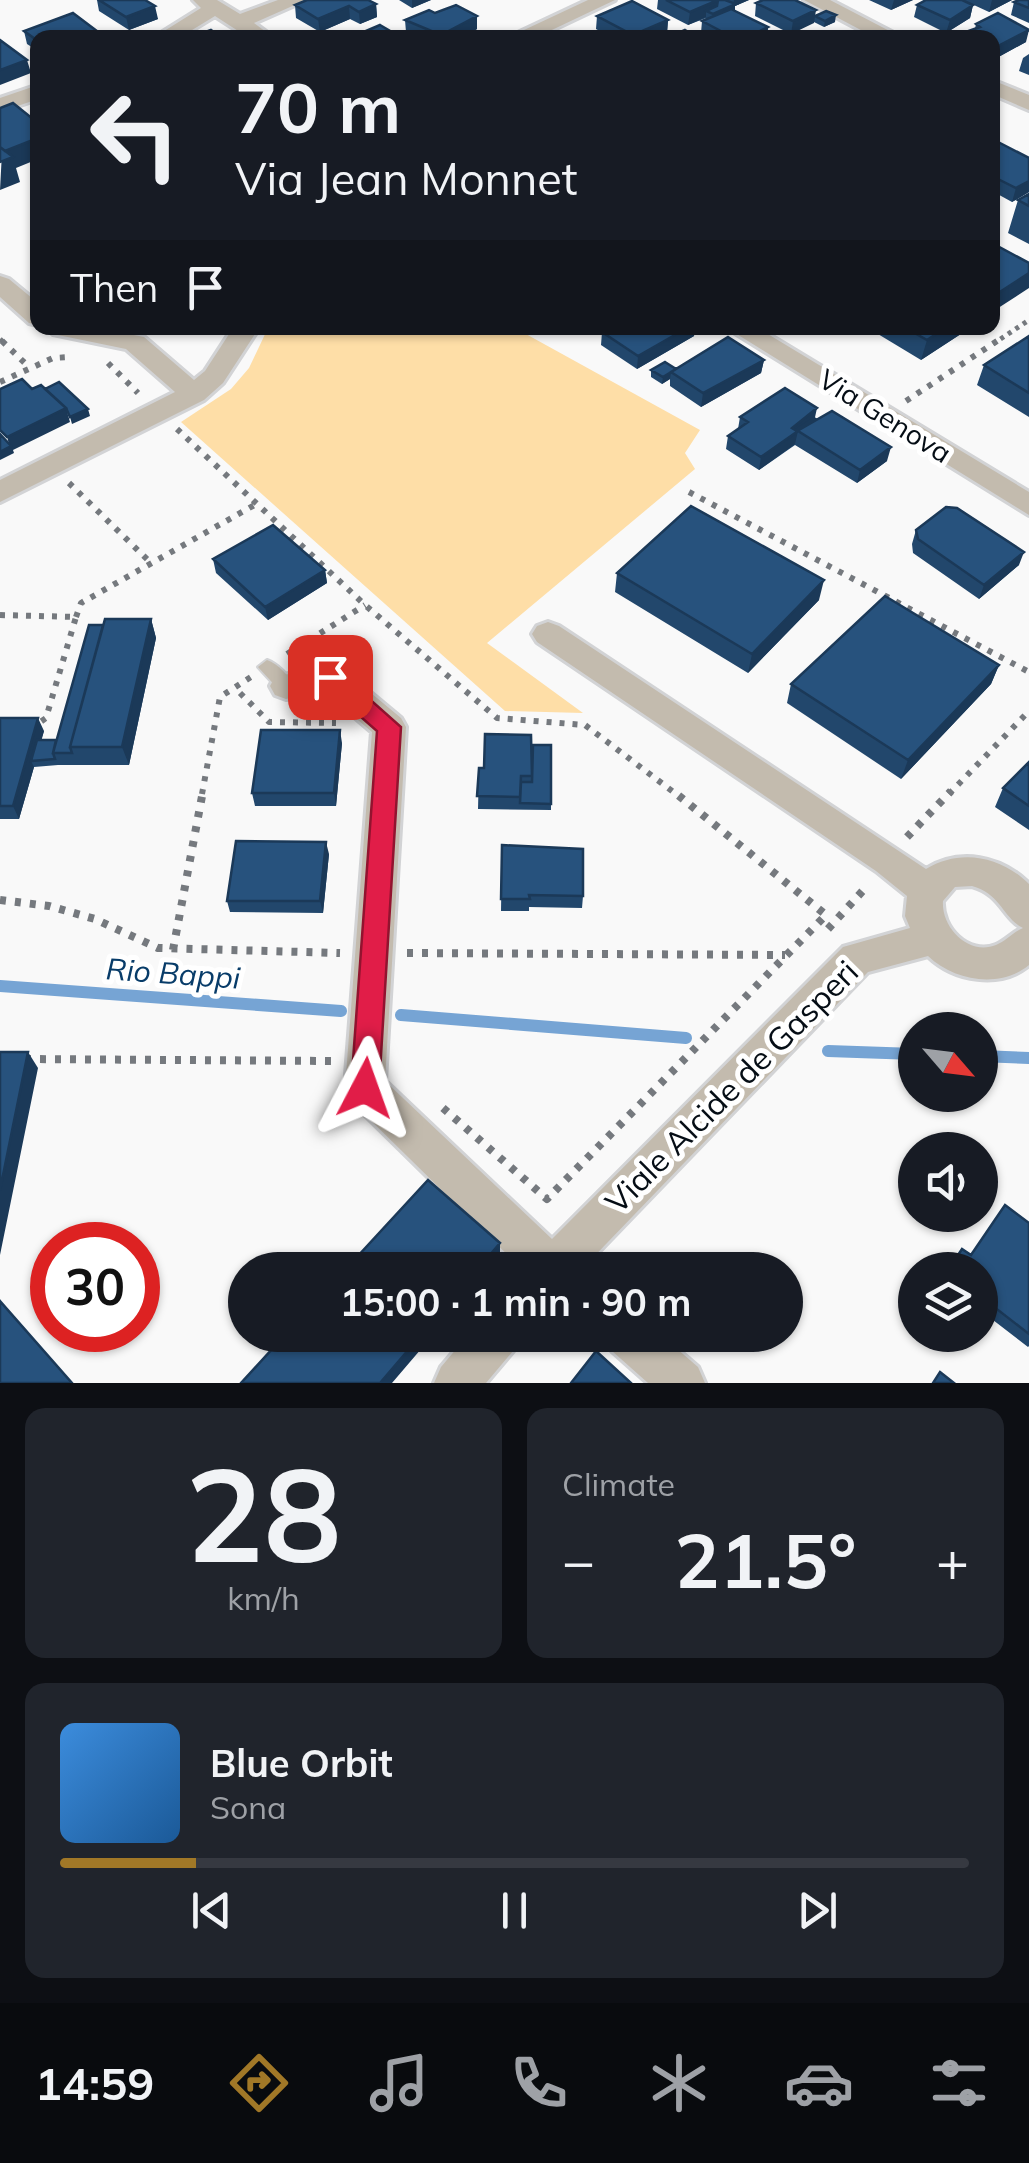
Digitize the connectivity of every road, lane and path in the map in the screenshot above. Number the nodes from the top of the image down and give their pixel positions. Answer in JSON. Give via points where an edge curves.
{"nodes":[{"id":1,"x":296,"y":0,"type":"edge"},
{"id":2,"x":605,"y":0,"type":"edge"},
{"id":3,"x":814,"y":0,"type":"edge"},
{"id":4,"x":209,"y":4,"type":"edge"},
{"id":5,"x":859,"y":21,"type":"junction"},
{"id":6,"x":239,"y":22,"type":"junction"},
{"id":7,"x":174,"y":30,"type":"edge"},
{"id":8,"x":252,"y":30,"type":"edge"},
{"id":9,"x":536,"y":30,"type":"edge"},
{"id":10,"x":842,"y":30,"type":"edge"},
{"id":11,"x":877,"y":30,"type":"edge"},
{"id":12,"x":1000,"y":90,"type":"edge"},
{"id":13,"x":30,"y":95,"type":"edge"},
{"id":14,"x":1026,"y":102,"type":"edge"},
{"id":15,"x":0,"y":105,"type":"edge"},
{"id":16,"x":1000,"y":114,"type":"edge"},
{"id":17,"x":0,"y":284,"type":"edge"},
{"id":18,"x":30,"y":310,"type":"edge"},
{"id":19,"x":1029,"y":320,"type":"edge"},
{"id":20,"x":134,"y":335,"type":"edge"},
{"id":21,"x":241,"y":335,"type":"edge"},
{"id":22,"x":751,"y":335,"type":"edge"},
{"id":23,"x":0,"y":338,"type":"edge"},
{"id":24,"x":76,"y":357,"type":"dead end"},
{"id":25,"x":97,"y":359,"type":"dead end"},
{"id":26,"x":30,"y":368,"type":"junction"},
{"id":27,"x":0,"y":382,"type":"edge"},
{"id":28,"x":194,"y":394,"type":"junction"},
{"id":29,"x":150,"y":404,"type":"dead end"},
{"id":30,"x":884,"y":416,"type":"junction"},
{"id":31,"x":169,"y":422,"type":"dead end"},
{"id":32,"x":63,"y":477,"type":"dead end"},
{"id":33,"x":0,"y":492,"type":"edge"},
{"id":34,"x":689,"y":492,"type":"dead end"},
{"id":35,"x":258,"y":502,"type":"junction"},
{"id":36,"x":1029,"y":506,"type":"edge"},
{"id":37,"x":151,"y":563,"type":"junction"},
{"id":38,"x":365,"y":605,"type":"junction"},
{"id":39,"x":0,"y":615,"type":"edge"},
{"id":40,"x":76,"y":617,"type":"junction"},
{"id":41,"x":548,"y":634,"type":"dead end"},
{"id":42,"x":1029,"y":672,"type":"edge"},
{"id":43,"x":277,"y":676,"type":"junction"},
{"id":44,"x":240,"y":692,"type":"dead end"},
{"id":45,"x":1029,"y":710,"type":"edge"},
{"id":46,"x":347,"y":723,"type":"dead end"},
{"id":47,"x":29,"y":730,"type":"edge"},
{"id":48,"x":906,"y":838,"type":"dead end"},
{"id":49,"x":878,"y":874,"type":"dead end"},
{"id":50,"x":926,"y":891,"type":"junction"},
{"id":51,"x":0,"y":900,"type":"edge"},
{"id":52,"x":1029,"y":914,"type":"edge"},
{"id":53,"x":828,"y":929,"type":"dead end"},
{"id":54,"x":933,"y":938,"type":"junction"},
{"id":55,"x":1029,"y":942,"type":"edge"},
{"id":56,"x":173,"y":950,"type":"junction"},
{"id":57,"x":375,"y":953,"type":"junction"},
{"id":58,"x":786,"y":955,"type":"junction"},
{"id":59,"x":19,"y":1059,"type":"edge"},
{"id":60,"x":354,"y":1062,"type":"junction"},
{"id":61,"x":435,"y":1101,"type":"dead end"},
{"id":62,"x":535,"y":1252,"type":"edge"},
{"id":63,"x":570,"y":1252,"type":"edge"},
{"id":64,"x":483,"y":1352,"type":"edge"},
{"id":65,"x":647,"y":1352,"type":"edge"},
{"id":66,"x":457,"y":1383,"type":"edge"},
{"id":67,"x":682,"y":1383,"type":"edge"}],
"edges":[{"from":1,"to":6,"type":"street"},
{"from":2,"to":9,"type":"street"},
{"from":3,"to":5,"type":"street"},
{"from":4,"to":6,"type":"street"},
{"from":4,"to":7,"type":"street"},
{"from":5,"to":10,"type":"street"},
{"from":5,"to":11,"type":"street"},
{"from":6,"to":8,"type":"street"},
{"from":12,"to":14,"type":"street"},
{"from":13,"to":15,"type":"street"},
{"from":14,"to":16,"type":"street"},
{"from":17,"to":18,"type":"street"},
{"from":19,"to":30,"type":"path"},
{"from":20,"to":28,"type":"street"},
{"from":21,"to":28,"type":"street"},
{"from":22,"to":30,"type":"street","name":"Via Genova"},
{"from":23,"to":26,"type":"path"},
{"from":24,"to":26,"type":"path"},
{"from":25,"to":29,"type":"path"},
{"from":26,"to":27,"type":"path"},
{"from":28,"to":33,"type":"street"},
{"from":30,"to":36,"type":"street","name":"Via Genova"},
{"from":31,"to":35,"type":"path"},
{"from":32,"to":37,"type":"path"},
{"from":34,"to":42,"type":"path"},
{"from":35,"to":37,"type":"path"},
{"from":35,"to":38,"type":"path"},
{"from":37,"to":40,"type":"path","via":[[81,603]]},
{"from":38,"to":43,"type":"path"},
{"from":38,"to":58,"type":"path","via":[[497,718],[585,725],[603,735],[826,914]]},
{"from":39,"to":40,"type":"path"},
{"from":40,"to":47,"type":"path","via":[[46,718]]},
{"from":41,"to":50,"type":"street"},
{"from":43,"to":56,"type":"path","via":[[220,696]]},
{"from":43,"to":57,"type":"street","via":[[330,677],[389,727]]},
{"from":44,"to":46,"type":"path","via":[[269,722]]},
{"from":45,"to":48,"type":"path"},
{"from":49,"to":53,"type":"path"},
{"from":50,"to":52,"type":"street","via":[[944,875],[970,870],[998,878]]},
{"from":50,"to":54,"type":"street","via":[[922,914]]},
{"from":51,"to":56,"type":"path","via":[[94,918]]},
{"from":54,"to":55,"type":"street","via":[[956,958],[985,965],[1012,960]]},
{"from":54,"to":63,"type":"street","name":"Viale Alcide de Gasperi","via":[[856,958]]},
{"from":56,"to":57,"type":"path"},
{"from":57,"to":58,"type":"path"},
{"from":57,"to":60,"type":"street"},
{"from":58,"to":61,"type":"path","via":[[547,1199]]},
{"from":59,"to":60,"type":"path"},
{"from":60,"to":62,"type":"street","via":[[365,1088]]},
{"from":64,"to":66,"type":"street"},
{"from":65,"to":67,"type":"street"}]}
